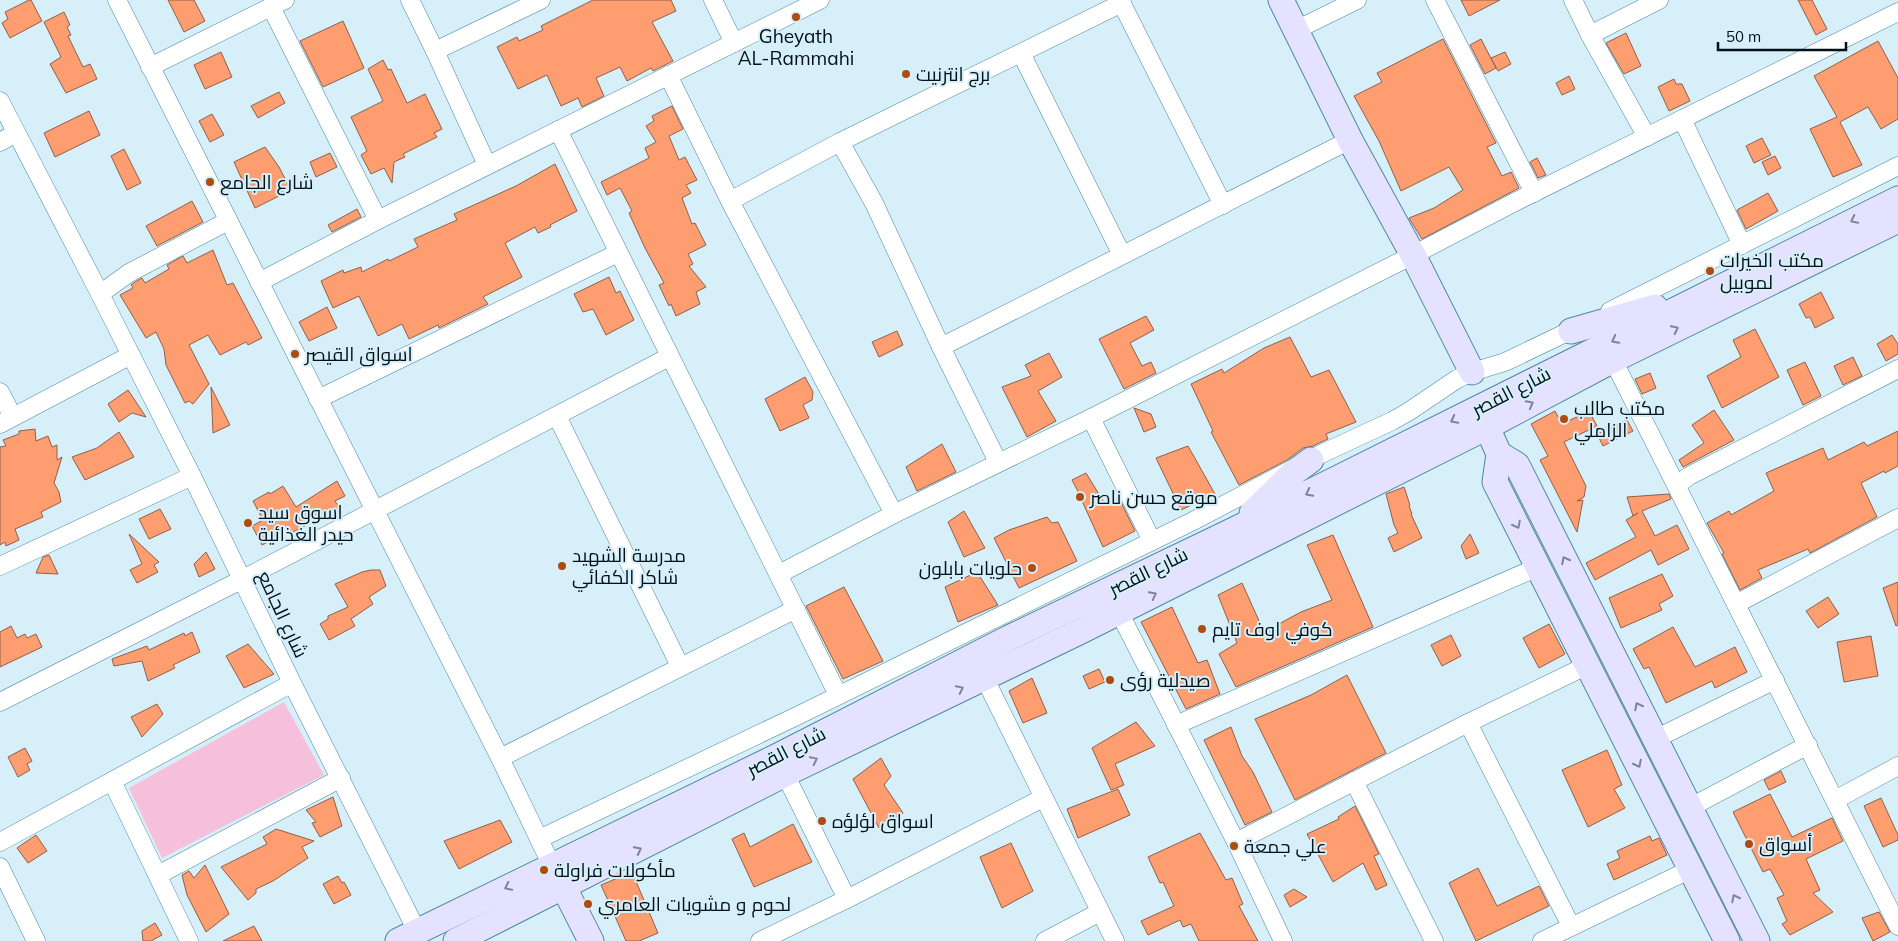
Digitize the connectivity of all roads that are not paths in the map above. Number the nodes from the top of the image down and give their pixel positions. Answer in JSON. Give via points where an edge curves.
{"nodes":[{"id":1,"x":117,"y":0,"type":"edge"},
{"id":2,"x":410,"y":0,"type":"edge"},
{"id":3,"x":541,"y":0,"type":"edge"},
{"id":4,"x":713,"y":0,"type":"edge"},
{"id":5,"x":820,"y":0,"type":"edge"},
{"id":6,"x":1281,"y":0,"type":"edge"},
{"id":7,"x":1357,"y":0,"type":"edge"},
{"id":8,"x":1435,"y":0,"type":"edge"},
{"id":9,"x":1573,"y":0,"type":"edge"},
{"id":10,"x":1659,"y":0,"type":"edge"},
{"id":11,"x":1121,"y":1,"type":"edge"},
{"id":12,"x":278,"y":3,"type":"edge"},
{"id":13,"x":1898,"y":12,"type":"edge"},
{"id":14,"x":1296,"y":30,"type":"junction"},
{"id":15,"x":1590,"y":35,"type":"junction"},
{"id":16,"x":734,"y":43,"type":"junction"},
{"id":17,"x":436,"y":52,"type":"junction"},
{"id":18,"x":1022,"y":53,"type":"junction"},
{"id":19,"x":150,"y":67,"type":"junction"},
{"id":20,"x":668,"y":75,"type":"junction"},
{"id":21,"x":0,"y":101,"type":"edge"},
{"id":22,"x":1682,"y":119,"type":"junction"},
{"id":23,"x":558,"y":130,"type":"junction"},
{"id":24,"x":16,"y":133,"type":"junction"},
{"id":25,"x":1647,"y":137,"type":"junction"},
{"id":26,"x":1350,"y":140,"type":"junction"},
{"id":27,"x":0,"y":142,"type":"edge"},
{"id":28,"x":840,"y":142,"type":"junction"},
{"id":29,"x":487,"y":165,"type":"junction"},
{"id":30,"x":1898,"y":166,"type":"edge"},
{"id":31,"x":1534,"y":193,"type":"junction"},
{"id":32,"x":1898,"y":199,"type":"edge"},
{"id":33,"x":730,"y":201,"type":"junction"},
{"id":34,"x":1223,"y":205,"type":"junction"},
{"id":35,"x":378,"y":220,"type":"junction"},
{"id":36,"x":1898,"y":220,"type":"edge"},
{"id":37,"x":228,"y":221,"type":"junction"},
{"id":38,"x":1742,"y":245,"type":"junction"},
{"id":39,"x":618,"y":253,"type":"junction"},
{"id":40,"x":1122,"y":255,"type":"junction"},
{"id":41,"x":1413,"y":255,"type":"junction"},
{"id":42,"x":259,"y":282,"type":"junction"},
{"id":43,"x":1708,"y":293,"type":"junction"},
{"id":44,"x":100,"y":294,"type":"junction"},
{"id":45,"x":1570,"y":331,"type":"junction"},
{"id":46,"x":941,"y":347,"type":"junction"},
{"id":47,"x":131,"y":355,"type":"junction"},
{"id":48,"x":669,"y":357,"type":"junction"},
{"id":49,"x":1613,"y":360,"type":"junction"},
{"id":50,"x":1898,"y":369,"type":"edge"},
{"id":51,"x":1472,"y":372,"type":"junction"},
{"id":52,"x":0,"y":392,"type":"edge"},
{"id":53,"x":318,"y":400,"type":"junction"},
{"id":54,"x":557,"y":416,"type":"junction"},
{"id":55,"x":1091,"y":418,"type":"junction"},
{"id":56,"x":6,"y":420,"type":"edge"},
{"id":57,"x":1487,"y":426,"type":"junction"},
{"id":58,"x":1499,"y":454,"type":"junction"},
{"id":59,"x":1311,"y":460,"type":"junction"},
{"id":60,"x":998,"y":462,"type":"junction"},
{"id":61,"x":192,"y":476,"type":"junction"},
{"id":62,"x":1676,"y":485,"type":"junction"},
{"id":63,"x":374,"y":511,"type":"junction"},
{"id":64,"x":894,"y":514,"type":"junction"},
{"id":65,"x":1898,"y":518,"type":"edge"},
{"id":66,"x":1234,"y":530,"type":"junction"},
{"id":67,"x":1152,"y":540,"type":"junction"},
{"id":68,"x":0,"y":566,"type":"edge"},
{"id":69,"x":1538,"y":567,"type":"junction"},
{"id":70,"x":779,"y":574,"type":"junction"},
{"id":71,"x":243,"y":579,"type":"junction"},
{"id":72,"x":1736,"y":604,"type":"junction"},
{"id":73,"x":1071,"y":608,"type":"junction"},
{"id":74,"x":796,"y":609,"type":"junction"},
{"id":75,"x":1119,"y":612,"type":"junction"},
{"id":76,"x":1080,"y":632,"type":"junction"},
{"id":77,"x":1009,"y":638,"type":"junction"},
{"id":78,"x":1020,"y":660,"type":"junction"},
{"id":79,"x":1588,"y":665,"type":"junction"},
{"id":80,"x":680,"y":666,"type":"junction"},
{"id":81,"x":984,"y":677,"type":"junction"},
{"id":82,"x":1775,"y":680,"type":"junction"},
{"id":83,"x":292,"y":683,"type":"junction"},
{"id":84,"x":838,"y":695,"type":"junction"},
{"id":85,"x":0,"y":702,"type":"edge"},
{"id":86,"x":1468,"y":723,"type":"junction"},
{"id":87,"x":1176,"y":725,"type":"junction"},
{"id":88,"x":1655,"y":740,"type":"junction"},
{"id":89,"x":1808,"y":745,"type":"junction"},
{"id":90,"x":500,"y":758,"type":"junction"},
{"id":91,"x":1898,"y":766,"type":"edge"},
{"id":92,"x":785,"y":774,"type":"junction"},
{"id":93,"x":341,"y":778,"type":"junction"},
{"id":94,"x":112,"y":781,"type":"junction"},
{"id":95,"x":1354,"y":781,"type":"junction"},
{"id":96,"x":1043,"y":798,"type":"junction"},
{"id":97,"x":1835,"y":800,"type":"junction"},
{"id":98,"x":1689,"y":808,"type":"junction"},
{"id":99,"x":539,"y":839,"type":"junction"},
{"id":100,"x":0,"y":842,"type":"edge"},
{"id":101,"x":1236,"y":842,"type":"junction"},
{"id":102,"x":552,"y":866,"type":"junction"},
{"id":103,"x":0,"y":867,"type":"edge"},
{"id":104,"x":1691,"y":869,"type":"junction"},
{"id":105,"x":158,"y":875,"type":"junction"},
{"id":106,"x":564,"y":888,"type":"junction"},
{"id":107,"x":847,"y":899,"type":"junction"},
{"id":108,"x":1100,"y":912,"type":"junction"},
{"id":109,"x":1896,"y":918,"type":"edge"},
{"id":110,"x":1571,"y":926,"type":"junction"},
{"id":111,"x":407,"y":936,"type":"edge"},
{"id":112,"x":35,"y":941,"type":"edge"},
{"id":113,"x":189,"y":941,"type":"edge"},
{"id":114,"x":456,"y":941,"type":"edge"},
{"id":115,"x":591,"y":941,"type":"edge"},
{"id":116,"x":760,"y":941,"type":"edge"},
{"id":117,"x":1045,"y":941,"type":"edge"},
{"id":118,"x":1115,"y":941,"type":"edge"},
{"id":119,"x":1283,"y":941,"type":"edge"},
{"id":120,"x":1434,"y":941,"type":"edge"},
{"id":121,"x":1542,"y":941,"type":"edge"},
{"id":122,"x":1727,"y":941,"type":"edge"},
{"id":123,"x":1757,"y":941,"type":"edge"}],
"edges":[{"from":1,"to":19,"type":"street"},
{"from":2,"to":17,"type":"street"},
{"from":3,"to":17,"type":"street"},
{"from":4,"to":16,"type":"street"},
{"from":5,"to":16,"type":"street"},
{"from":6,"to":14,"type":"street"},
{"from":7,"to":14,"type":"street"},
{"from":8,"to":31,"type":"street"},
{"from":9,"to":15,"type":"street"},
{"from":10,"to":15,"type":"street"},
{"from":11,"to":18,"type":"street"},
{"from":11,"to":34,"type":"street"},
{"from":12,"to":19,"type":"street"},
{"from":12,"to":35,"type":"street"},
{"from":13,"to":22,"type":"street"},
{"from":14,"to":26,"type":"street"},
{"from":15,"to":25,"type":"street"},
{"from":16,"to":20,"type":"street"},
{"from":17,"to":29,"type":"street"},
{"from":18,"to":28,"type":"street"},
{"from":18,"to":40,"type":"street"},
{"from":19,"to":37,"type":"street"},
{"from":20,"to":23,"type":"street"},
{"from":20,"to":33,"type":"street"},
{"from":21,"to":24,"type":"street","name":"شارع الجامع"},
{"from":22,"to":25,"type":"street"},
{"from":22,"to":38,"type":"street"},
{"from":23,"to":29,"type":"street"},
{"from":23,"to":39,"type":"street"},
{"from":24,"to":27,"type":"street"},
{"from":24,"to":44,"type":"street","name":"شارع الجامع"},
{"from":25,"to":31,"type":"street"},
{"from":26,"to":34,"type":"street"},
{"from":26,"to":41,"type":"street"},
{"from":28,"to":33,"type":"street"},
{"from":28,"to":46,"type":"street","via":[[874,203]]},
{"from":29,"to":35,"type":"street"},
{"from":30,"to":38,"type":"street"},
{"from":31,"to":41,"type":"street"},
{"from":32,"to":43,"type":"street","name":"شارع القصر","one_way":true},
{"from":33,"to":64,"type":"street"},
{"from":34,"to":40,"type":"street"},
{"from":35,"to":42,"type":"street"},
{"from":49,"to":36,"type":"street","name":"شارع القصر","one_way":true},
{"from":37,"to":42,"type":"street"},
{"from":37,"to":44,"type":"street","via":[[129,274]]},
{"from":38,"to":45,"type":"street"},
{"from":39,"to":48,"type":"street"},
{"from":39,"to":53,"type":"street"},
{"from":40,"to":46,"type":"street"},
{"from":41,"to":51,"type":"street"},
{"from":41,"to":55,"type":"street"},
{"from":42,"to":53,"type":"street"},
{"from":43,"to":45,"type":"street"},
{"from":43,"to":66,"type":"street","name":"شارع القصر","one_way":true},
{"from":44,"to":47,"type":"street","name":"شارع الجامع"},
{"from":45,"to":51,"type":"street","via":[[1505,362]]},
{"from":46,"to":60,"type":"street"},
{"from":47,"to":56,"type":"street"},
{"from":47,"to":61,"type":"street","name":"شارع الجامع"},
{"from":48,"to":54,"type":"street"},
{"from":48,"to":70,"type":"street"},
{"from":57,"to":49,"type":"street","name":"شارع القصر","one_way":true},
{"from":49,"to":62,"type":"street"},
{"from":50,"to":62,"type":"street"},
{"from":51,"to":59,"type":"street","via":[[1440,389],[1408,412]]},
{"from":52,"to":56,"type":"street"},
{"from":53,"to":63,"type":"street"},
{"from":54,"to":63,"type":"street"},
{"from":54,"to":80,"type":"street"},
{"from":55,"to":60,"type":"street"},
{"from":55,"to":67,"type":"street"},
{"from":57,"to":58,"type":"street"},
{"from":75,"to":57,"type":"street","name":"شارع القصر","one_way":true},
{"from":58,"to":69,"type":"street","one_way":true,"via":[[1495,482]]},
{"from":88,"to":58,"type":"street","one_way":true,"via":[[1516,465]]},
{"from":59,"to":66,"type":"street"},
{"from":59,"to":67,"type":"street"},
{"from":60,"to":64,"type":"street"},
{"from":61,"to":68,"type":"street"},
{"from":61,"to":71,"type":"street","name":"شارع الجامع"},
{"from":62,"to":72,"type":"street"},
{"from":63,"to":71,"type":"street"},
{"from":63,"to":90,"type":"street"},
{"from":64,"to":70,"type":"street"},
{"from":65,"to":72,"type":"street"},
{"from":66,"to":73,"type":"street","name":"شارع القصر"},
{"from":67,"to":84,"type":"street"},
{"from":69,"to":79,"type":"street"},
{"from":69,"to":87,"type":"street"},
{"from":70,"to":74,"type":"street"},
{"from":71,"to":83,"type":"street","name":"شارع الجامع"},
{"from":71,"to":85,"type":"street"},
{"from":72,"to":82,"type":"street"},
{"from":73,"to":76,"type":"street","via":[[1068,615],[1070,624]]},
{"from":73,"to":77,"type":"street","name":"شارع القصر"},
{"from":74,"to":80,"type":"street"},
{"from":74,"to":84,"type":"street"},
{"from":75,"to":76,"type":"street","name":"شارع القصر"},
{"from":75,"to":87,"type":"street"},
{"from":76,"to":78,"type":"street","name":"شارع القصر"},
{"from":77,"to":78,"type":"street","via":[[1020,646]]},
{"from":77,"to":102,"type":"street","name":"شارع القصر"},
{"from":78,"to":81,"type":"street","name":"شارع القصر"},
{"from":79,"to":86,"type":"street"},
{"from":79,"to":104,"type":"street","one_way":true},
{"from":80,"to":90,"type":"street"},
{"from":92,"to":81,"type":"street","name":"شارع القصر","one_way":true},
{"from":81,"to":96,"type":"street"},
{"from":82,"to":88,"type":"street"},
{"from":82,"to":89,"type":"street"},
{"from":83,"to":93,"type":"street","name":"شارع الجامع"},
{"from":83,"to":94,"type":"street"},
{"from":84,"to":99,"type":"street"},
{"from":86,"to":95,"type":"street"},
{"from":86,"to":110,"type":"street"},
{"from":87,"to":101,"type":"street"},
{"from":88,"to":98,"type":"street"},
{"from":89,"to":97,"type":"street"},
{"from":89,"to":98,"type":"street"},
{"from":90,"to":99,"type":"street"},
{"from":91,"to":97,"type":"street"},
{"from":106,"to":92,"type":"street","name":"شارع القصر","one_way":true},
{"from":92,"to":107,"type":"street"},
{"from":93,"to":105,"type":"street"},
{"from":93,"to":111,"type":"street","name":"شارع الجامع"},
{"from":94,"to":100,"type":"street"},
{"from":94,"to":105,"type":"street"},
{"from":95,"to":101,"type":"street"},
{"from":95,"to":120,"type":"street"},
{"from":96,"to":107,"type":"street"},
{"from":96,"to":108,"type":"street"},
{"from":97,"to":109,"type":"street"},
{"from":123,"to":98,"type":"street","one_way":true},
{"from":99,"to":102,"type":"street"},
{"from":101,"to":119,"type":"street"},
{"from":102,"to":106,"type":"street"},
{"from":102,"to":111,"type":"street","name":"شارع القصر","one_way":true},
{"from":103,"to":112,"type":"street"},
{"from":104,"to":110,"type":"street"},
{"from":104,"to":122,"type":"street"},
{"from":105,"to":113,"type":"street"},
{"from":106,"to":114,"type":"street","name":"شارع القصر"},
{"from":106,"to":115,"type":"street"},
{"from":107,"to":116,"type":"street"},
{"from":108,"to":117,"type":"street"},
{"from":108,"to":118,"type":"street"},
{"from":110,"to":121,"type":"street"}]}
